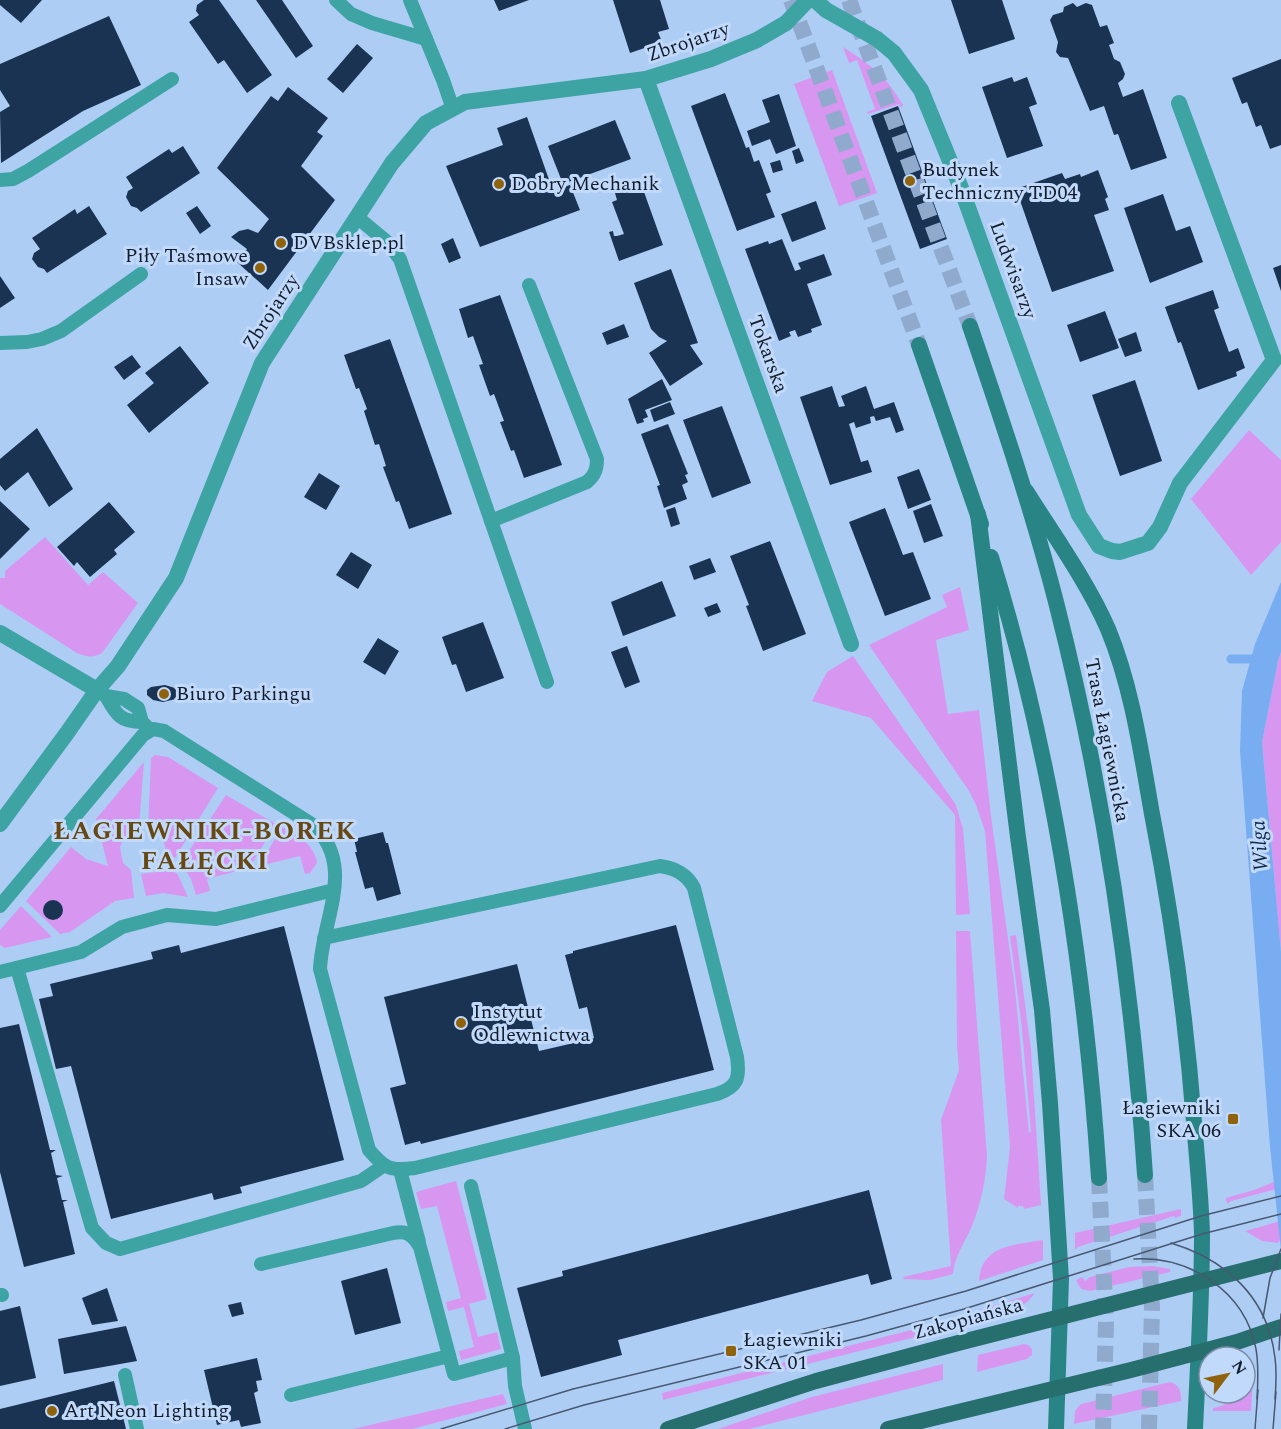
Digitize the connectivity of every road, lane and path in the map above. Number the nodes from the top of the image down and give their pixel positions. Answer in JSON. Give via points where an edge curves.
{"nodes":[{"id":1,"x":336,"y":0,"type":"edge"},
{"id":2,"x":410,"y":0,"type":"edge"},
{"id":3,"x":808,"y":0,"type":"edge"},
{"id":4,"x":815,"y":0,"type":"edge"},
{"id":5,"x":426,"y":39,"type":"junction"},
{"id":6,"x":172,"y":79,"type":"dead end"},
{"id":7,"x":646,"y":79,"type":"junction"},
{"id":8,"x":1179,"y":104,"type":"dead end"},
{"id":9,"x":453,"y":109,"type":"junction"},
{"id":10,"x":0,"y":180,"type":"edge"},
{"id":11,"x":357,"y":217,"type":"junction"},
{"id":12,"x":141,"y":274,"type":"dead end"},
{"id":13,"x":529,"y":285,"type":"dead end"},
{"id":14,"x":970,"y":326,"type":"tunnel mouth"},
{"id":15,"x":0,"y":343,"type":"edge"},
{"id":16,"x":919,"y":345,"type":"tunnel mouth"},
{"id":17,"x":1026,"y":491,"type":"junction"},
{"id":18,"x":978,"y":514,"type":"junction"},
{"id":19,"x":491,"y":521,"type":"junction"},
{"id":20,"x":0,"y":633,"type":"edge"},
{"id":21,"x":851,"y":644,"type":"dead end"},
{"id":22,"x":547,"y":682,"type":"dead end"},
{"id":23,"x":101,"y":693,"type":"junction"},
{"id":24,"x":146,"y":726,"type":"junction"},
{"id":25,"x":0,"y":824,"type":"edge"},
{"id":26,"x":334,"y":890,"type":"junction"},
{"id":27,"x":0,"y":906,"type":"edge"},
{"id":28,"x":324,"y":938,"type":"junction"},
{"id":29,"x":17,"y":968,"type":"junction"},
{"id":30,"x":0,"y":972,"type":"edge"},
{"id":31,"x":382,"y":1166,"type":"junction"},
{"id":32,"x":400,"y":1170,"type":"junction"},
{"id":33,"x":1144,"y":1175,"type":"tunnel mouth"},
{"id":34,"x":1100,"y":1178,"type":"tunnel mouth"},
{"id":35,"x":471,"y":1186,"type":"dead end"},
{"id":36,"x":420,"y":1247,"type":"junction"},
{"id":37,"x":1281,"y":1261,"type":"edge"},
{"id":38,"x":261,"y":1264,"type":"dead end"},
{"id":39,"x":1201,"y":1281,"type":"junction"},
{"id":40,"x":1061,"y":1317,"type":"junction"},
{"id":41,"x":1281,"y":1327,"type":"edge"},
{"id":42,"x":1199,"y":1345,"type":"edge"},
{"id":43,"x":1220,"y":1345,"type":"edge"},
{"id":44,"x":1197,"y":1352,"type":"edge"},
{"id":45,"x":449,"y":1356,"type":"junction"},
{"id":46,"x":513,"y":1358,"type":"junction"},
{"id":47,"x":124,"y":1375,"type":"dead end"},
{"id":48,"x":1059,"y":1388,"type":"junction"},
{"id":49,"x":291,"y":1395,"type":"dead end"},
{"id":50,"x":1197,"y":1403,"type":"edge"},
{"id":51,"x":137,"y":1429,"type":"edge"},
{"id":52,"x":525,"y":1429,"type":"edge"},
{"id":53,"x":668,"y":1429,"type":"edge"},
{"id":54,"x":888,"y":1429,"type":"edge"},
{"id":55,"x":1056,"y":1429,"type":"edge"},
{"id":56,"x":1196,"y":1429,"type":"edge"}],
"edges":[{"from":1,"to":5,"type":"lane","via":[[351,14]]},
{"from":2,"to":5,"type":"lane"},
{"from":3,"to":7,"type":"street","name":"Zbrojarzy","via":[[786,23],[757,40]]},
{"from":4,"to":8,"type":"street","name":"Ludwisarzy","via":[[894,53],[921,90],[954,169],[1078,515],[1099,546],[1112,552],[1148,543],[1160,527],[1180,483],[1274,360]]},
{"from":5,"to":9,"type":"lane"},
{"from":6,"to":10,"type":"lane","via":[[13,180]]},
{"from":7,"to":9,"type":"street","name":"Zbrojarzy","via":[[465,102]]},
{"from":7,"to":21,"type":"street","name":"Tokarska"},
{"from":9,"to":11,"type":"street","name":"Zbrojarzy","via":[[426,123],[392,163]]},
{"from":11,"to":19,"type":"lane","via":[[387,242],[400,259]]},
{"from":11,"to":23,"type":"street","name":"Zbrojarzy","via":[[262,363],[176,578]]},
{"from":12,"to":15,"type":"lane","via":[[61,331],[27,342]]},
{"from":13,"to":19,"type":"lane","via":[[597,459],[597,468],[587,482]]},
{"from":14,"to":17,"type":"main road","name":"Trasa Łagiewnicka"},
{"from":16,"to":18,"type":"main road"},
{"from":17,"to":33,"type":"main road","name":"Trasa Łagiewnicka","via":[[1056,601],[1096,779],[1126,968]]},
{"from":17,"to":39,"type":"main road","via":[[1107,627],[1127,686],[1171,913],[1190,1066],[1202,1234]]},
{"from":18,"to":34,"type":"main road","via":[[1030,698],[1068,890],[1088,1038]]},
{"from":18,"to":40,"type":"main road","via":[[1042,1010]]},
{"from":19,"to":22,"type":"lane"},
{"from":20,"to":23,"type":"street"},
{"from":23,"to":24,"type":"lane","via":[[121,717]]},
{"from":23,"to":25,"type":"street","name":"Zbrojarzy"},
{"from":24,"to":26,"type":"lane","via":[[164,731],[314,825],[335,857]]},
{"from":24,"to":27,"type":"lane","via":[[143,735]]},
{"from":26,"to":28,"type":"lane"},
{"from":26,"to":29,"type":"lane","via":[[216,919],[167,915],[122,927],[81,952]]},
{"from":28,"to":31,"type":"lane","via":[[320,969],[369,1150]]},
{"from":28,"to":32,"type":"lane","via":[[660,866],[685,875],[694,888],[737,1057],[738,1074],[732,1087],[717,1094]]},
{"from":29,"to":30,"type":"lane"},
{"from":29,"to":31,"type":"lane","via":[[92,1228],[106,1244],[120,1250],[246,1215],[361,1181]]},
{"from":31,"to":32,"type":"lane"},
{"from":32,"to":36,"type":"lane"},
{"from":35,"to":46,"type":"lane"},
{"from":36,"to":38,"type":"lane","via":[[413,1235],[400,1231]]},
{"from":36,"to":45,"type":"lane"},
{"from":37,"to":39,"type":"main road","name":"Zakopiańska"},
{"from":39,"to":40,"type":"main road","name":"Zakopiańska"},
{"from":39,"to":42,"type":"main road"},
{"from":40,"to":48,"type":"main road"},
{"from":40,"to":53,"type":"main road","name":"Zakopiańska","via":[[816,1381]]},
{"from":41,"to":43,"type":"main road"},
{"from":44,"to":48,"type":"main road"},
{"from":45,"to":46,"type":"lane","via":[[454,1374]]},
{"from":45,"to":49,"type":"lane"},
{"from":46,"to":52,"type":"lane"},
{"from":47,"to":51,"type":"lane"},
{"from":48,"to":54,"type":"main road"},
{"from":48,"to":55,"type":"main road"},
{"from":50,"to":56,"type":"main road"}]}
